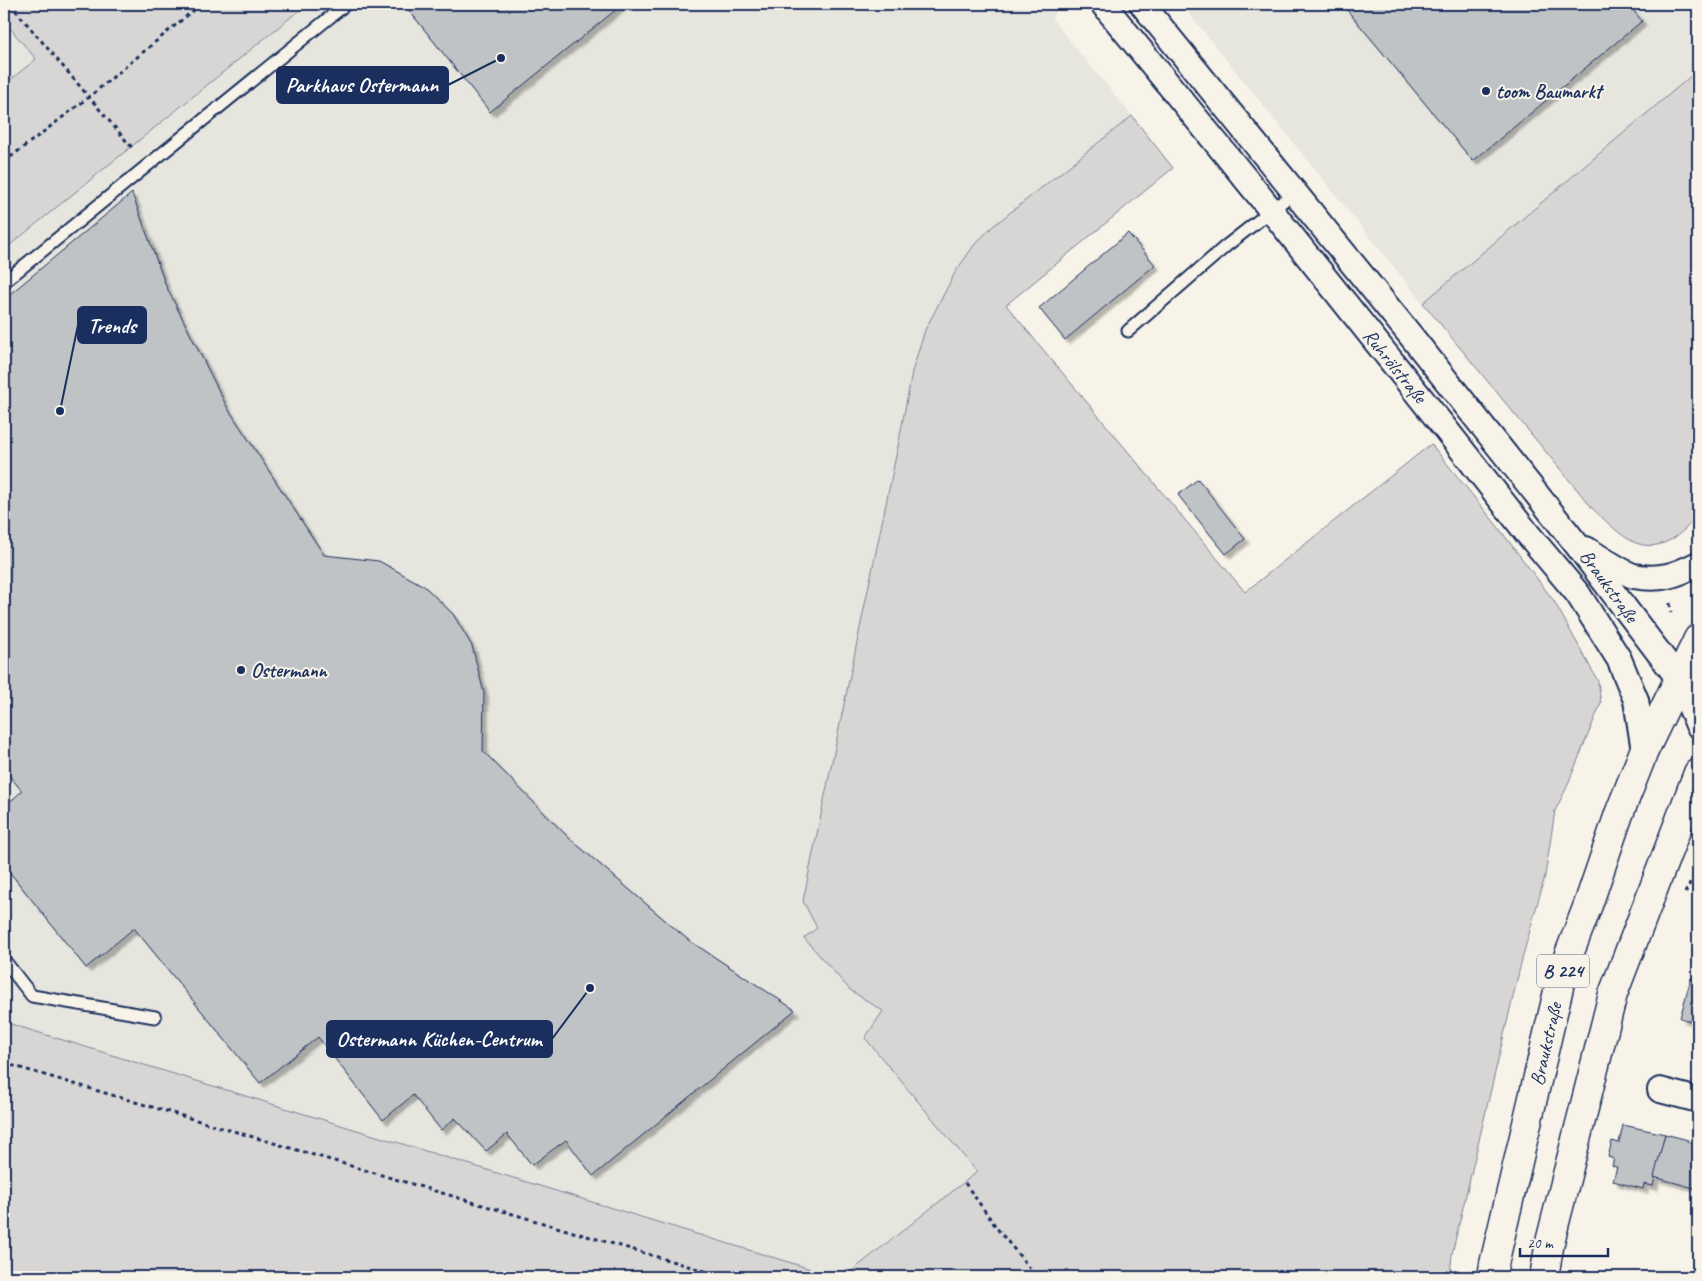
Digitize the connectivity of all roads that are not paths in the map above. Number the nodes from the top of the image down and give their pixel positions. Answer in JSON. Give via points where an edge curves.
{"nodes":[{"id":1,"x":346,"y":4,"type":"edge"},
{"id":2,"x":1103,"y":4,"type":"edge"},
{"id":3,"x":1142,"y":4,"type":"edge"},
{"id":4,"x":1162,"y":54,"type":"junction"},
{"id":5,"x":1295,"y":192,"type":"junction"},
{"id":6,"x":1271,"y":210,"type":"junction"},
{"id":7,"x":4,"y":282,"type":"edge"},
{"id":8,"x":1128,"y":332,"type":"dead end"},
{"id":9,"x":1577,"y":545,"type":"junction"},
{"id":10,"x":1698,"y":564,"type":"edge"},
{"id":11,"x":1698,"y":639,"type":"edge"},
{"id":12,"x":1678,"y":678,"type":"junction"},
{"id":13,"x":1698,"y":725,"type":"edge"},
{"id":14,"x":1644,"y":751,"type":"junction"},
{"id":15,"x":1698,"y":773,"type":"edge"},
{"id":16,"x":4,"y":960,"type":"edge"},
{"id":17,"x":155,"y":1017,"type":"dead end"},
{"id":18,"x":1660,"y":1090,"type":"dead end"},
{"id":19,"x":1698,"y":1100,"type":"edge"},
{"id":20,"x":1492,"y":1277,"type":"edge"},
{"id":21,"x":1544,"y":1277,"type":"edge"}],
"edges":[{"from":1,"to":7,"type":"lane"},
{"from":2,"to":4,"type":"street","name":"Ruhrölstraße"},
{"from":3,"to":4,"type":"street","name":"Ruhrölstraße"},
{"from":4,"to":5,"type":"street","name":"Ruhrölstraße"},
{"from":4,"to":6,"type":"street","name":"Ruhrölstraße"},
{"from":5,"to":6,"type":"lane"},
{"from":5,"to":9,"type":"street","name":"Ruhrölstraße"},
{"from":6,"to":8,"type":"lane"},
{"from":6,"to":14,"type":"street","name":"Ruhrölstraße","via":[[1526,533],[1578,594],[1620,660],[1636,700]]},
{"from":9,"to":10,"type":"street","name":"Braukstraße","via":[[1633,576],[1667,577]]},
{"from":9,"to":12,"type":"street","name":"Braukstraße"},
{"from":11,"to":12,"type":"main road","name":"Braukstraße","number":"B 224"},
{"from":12,"to":13,"type":"street","name":"Braukstraße"},
{"from":12,"to":14,"type":"main road","name":"Braukstraße","number":"B 224"},
{"from":14,"to":20,"type":"main road","name":"Braukstraße","number":"B 224","via":[[1563,970]]},
{"from":15,"to":21,"type":"main road","number":"B 224","via":[[1613,994]]},
{"from":16,"to":17,"type":"lane","via":[[32,996]]},
{"from":18,"to":19,"type":"street"}]}
